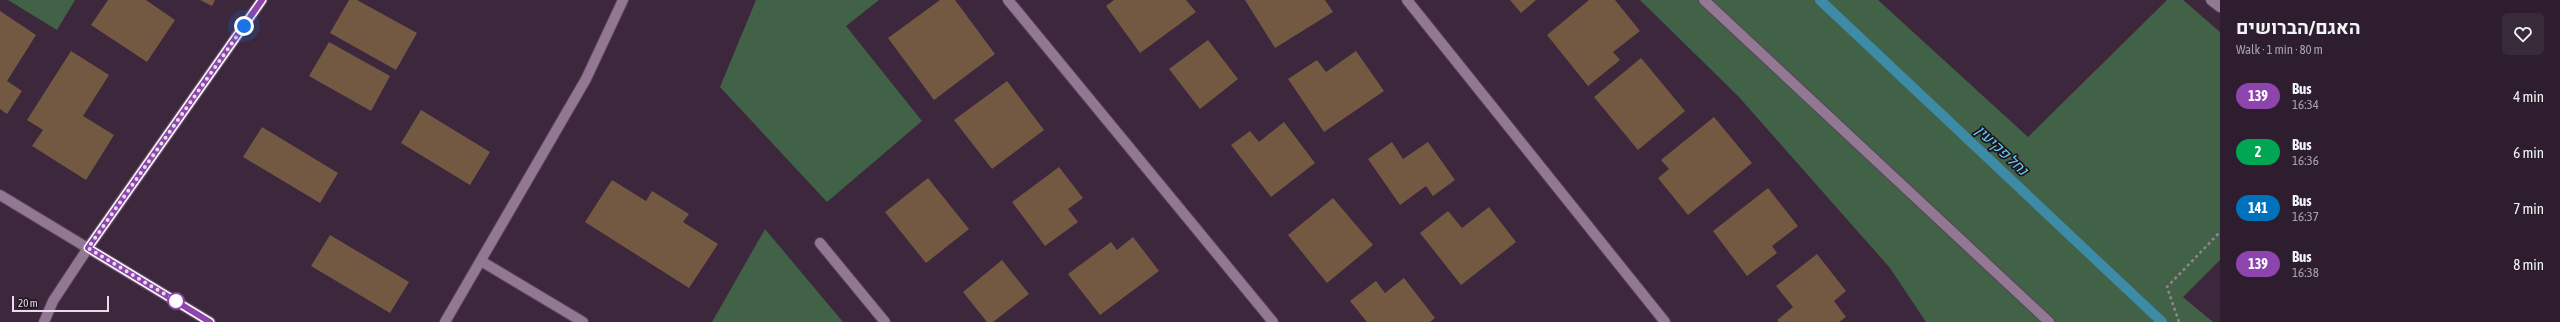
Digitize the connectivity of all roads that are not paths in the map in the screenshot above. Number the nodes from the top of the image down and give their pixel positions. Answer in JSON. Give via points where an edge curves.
{"nodes":[{"id":1,"x":262,"y":0,"type":"edge"},
{"id":2,"x":623,"y":0,"type":"edge"},
{"id":3,"x":1008,"y":0,"type":"edge"},
{"id":4,"x":1407,"y":0,"type":"edge"},
{"id":5,"x":1704,"y":0,"type":"edge"},
{"id":6,"x":2211,"y":0,"type":"edge"},
{"id":7,"x":2220,"y":7,"type":"edge"},
{"id":8,"x":0,"y":195,"type":"edge"},
{"id":9,"x":820,"y":243,"type":"dead end"},
{"id":10,"x":88,"y":248,"type":"junction"},
{"id":11,"x":481,"y":261,"type":"junction"},
{"id":12,"x":44,"y":322,"type":"edge"},
{"id":13,"x":210,"y":322,"type":"edge"},
{"id":14,"x":445,"y":322,"type":"edge"},
{"id":15,"x":583,"y":322,"type":"edge"},
{"id":16,"x":885,"y":322,"type":"edge"},
{"id":17,"x":1273,"y":322,"type":"edge"},
{"id":18,"x":1665,"y":322,"type":"edge"},
{"id":19,"x":2049,"y":322,"type":"edge"}],
"edges":[{"from":1,"to":10,"type":"street"},
{"from":2,"to":11,"type":"street","via":[[586,79]]},
{"from":3,"to":17,"type":"street"},
{"from":4,"to":18,"type":"street"},
{"from":5,"to":19,"type":"street"},
{"from":6,"to":7,"type":"street"},
{"from":8,"to":10,"type":"street"},
{"from":9,"to":16,"type":"street"},
{"from":10,"to":12,"type":"street","via":[[53,301]]},
{"from":10,"to":13,"type":"street"},
{"from":11,"to":14,"type":"street"},
{"from":11,"to":15,"type":"street"}]}
